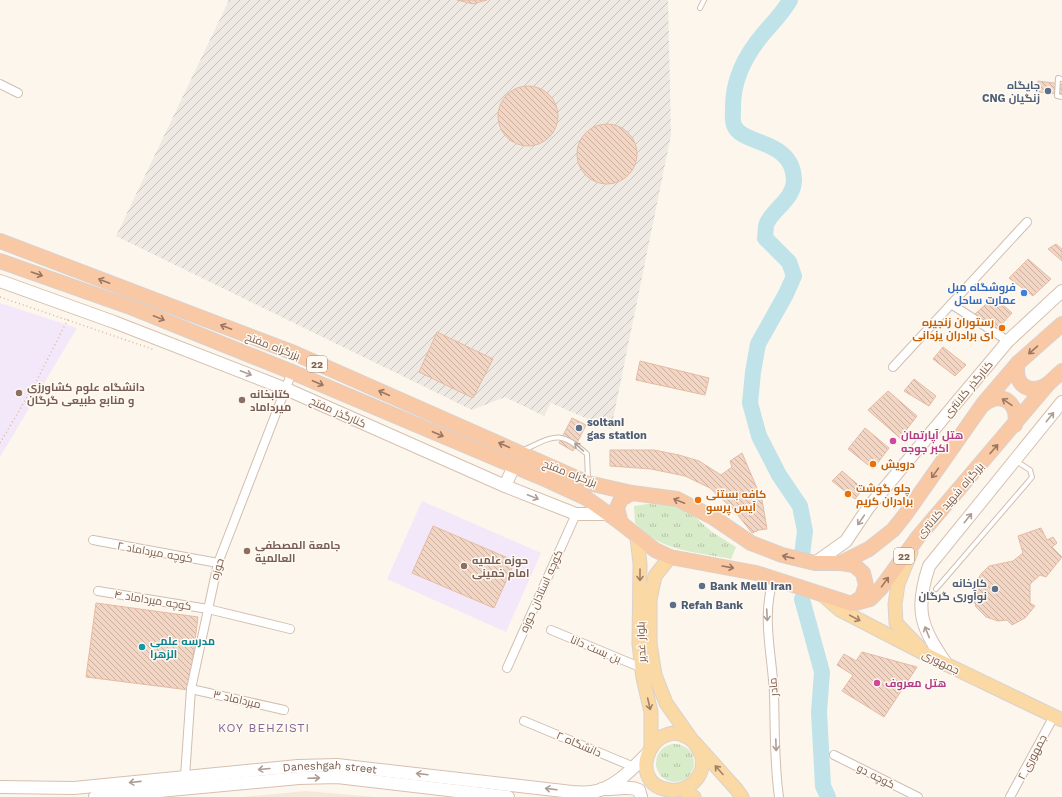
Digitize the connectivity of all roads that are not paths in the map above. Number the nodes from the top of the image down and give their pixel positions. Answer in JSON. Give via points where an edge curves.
{"nodes":[{"id":1,"x":704,"y":0,"type":"edge"},
{"id":2,"x":700,"y":8,"type":"dead end"},
{"id":3,"x":1062,"y":79,"type":"edge"},
{"id":4,"x":0,"y":84,"type":"edge"},
{"id":5,"x":18,"y":93,"type":"dead end"},
{"id":6,"x":1062,"y":97,"type":"edge"},
{"id":7,"x":1027,"y":222,"type":"dead end"},
{"id":8,"x":0,"y":241,"type":"edge"},
{"id":9,"x":0,"y":261,"type":"edge"},
{"id":10,"x":0,"y":281,"type":"edge"},
{"id":11,"x":1062,"y":291,"type":"edge"},
{"id":12,"x":951,"y":304,"type":"junction"},
{"id":13,"x":1062,"y":324,"type":"edge"},
{"id":14,"x":1008,"y":341,"type":"junction"},
{"id":15,"x":1018,"y":363,"type":"junction"},
{"id":16,"x":893,"y":367,"type":"dead end"},
{"id":17,"x":1062,"y":370,"type":"edge"},
{"id":18,"x":292,"y":372,"type":"junction"},
{"id":19,"x":1048,"y":384,"type":"junction"},
{"id":20,"x":286,"y":389,"type":"junction"},
{"id":21,"x":1062,"y":402,"type":"edge"},
{"id":22,"x":983,"y":404,"type":"junction"},
{"id":23,"x":1015,"y":425,"type":"junction"},
{"id":24,"x":520,"y":453,"type":"junction"},
{"id":25,"x":1015,"y":460,"type":"junction"},
{"id":26,"x":514,"y":466,"type":"junction"},
{"id":27,"x":588,"y":483,"type":"junction"},
{"id":28,"x":505,"y":486,"type":"junction"},
{"id":29,"x":632,"y":492,"type":"junction"},
{"id":30,"x":576,"y":514,"type":"junction"},
{"id":31,"x":608,"y":514,"type":"junction"},
{"id":32,"x":621,"y":523,"type":"junction"},
{"id":33,"x":918,"y":536,"type":"junction"},
{"id":34,"x":636,"y":537,"type":"junction"},
{"id":35,"x":93,"y":540,"type":"dead end"},
{"id":36,"x":670,"y":557,"type":"junction"},
{"id":37,"x":218,"y":563,"type":"junction"},
{"id":38,"x":815,"y":563,"type":"junction"},
{"id":39,"x":841,"y":563,"type":"junction"},
{"id":40,"x":774,"y":577,"type":"junction"},
{"id":41,"x":936,"y":589,"type":"dead end"},
{"id":42,"x":98,"y":591,"type":"dead end"},
{"id":43,"x":824,"y":596,"type":"junction"},
{"id":44,"x":852,"y":604,"type":"junction"},
{"id":45,"x":208,"y":608,"type":"junction"},
{"id":46,"x":290,"y":629,"type":"dead end"},
{"id":47,"x":551,"y":630,"type":"dead end"},
{"id":48,"x":928,"y":656,"type":"junction"},
{"id":49,"x":947,"y":665,"type":"junction"},
{"id":50,"x":506,"y":668,"type":"dead end"},
{"id":51,"x":642,"y":668,"type":"junction"},
{"id":52,"x":191,"y":689,"type":"junction"},
{"id":53,"x":284,"y":710,"type":"dead end"},
{"id":54,"x":1058,"y":718,"type":"edge"},
{"id":55,"x":524,"y":721,"type":"dead end"},
{"id":56,"x":693,"y":742,"type":"junction"},
{"id":57,"x":649,"y":751,"type":"junction"},
{"id":58,"x":834,"y":754,"type":"dead end"},
{"id":59,"x":634,"y":767,"type":"junction"},
{"id":60,"x":185,"y":777,"type":"junction"},
{"id":61,"x":0,"y":787,"type":"edge"},
{"id":62,"x":602,"y":789,"type":"junction"},
{"id":63,"x":74,"y":792,"type":"edge"},
{"id":64,"x":191,"y":792,"type":"edge"},
{"id":65,"x":444,"y":793,"type":"edge"},
{"id":66,"x":676,"y":793,"type":"edge"},
{"id":67,"x":95,"y":797,"type":"edge"},
{"id":68,"x":508,"y":797,"type":"edge"},
{"id":69,"x":641,"y":797,"type":"edge"},
{"id":70,"x":694,"y":797,"type":"edge"},
{"id":71,"x":742,"y":797,"type":"edge"},
{"id":72,"x":779,"y":797,"type":"edge"},
{"id":73,"x":918,"y":797,"type":"edge"},
{"id":74,"x":1010,"y":797,"type":"edge"}],
"edges":[{"from":1,"to":2,"type":"lane"},
{"from":3,"to":6,"type":"lane","via":[[1058,78],[1057,96]]},
{"from":4,"to":5,"type":"street"},
{"from":7,"to":12,"type":"street"},
{"from":24,"to":8,"type":"highway","name":"بزرگراه مفتح","number":"22","one_way":true,"via":[[294,353]]},
{"from":9,"to":18,"type":"highway","name":"بزرگراه مفتح","number":"22","one_way":true,"via":[[133,308]]},
{"from":10,"to":20,"type":"main road","name":"کنارگذر مفتح","one_way":true},
{"from":11,"to":14,"type":"main road","name":"کنارگذر کلانتری"},
{"from":12,"to":14,"type":"street"},
{"from":12,"to":16,"type":"street"},
{"from":13,"to":15,"type":"highway","number":"22","one_way":true},
{"from":14,"to":38,"type":"main road","name":"کنارگذر کلانتری","one_way":true,"via":[[868,508],[846,541]]},
{"from":15,"to":19,"type":"highway","via":[[1017,376],[1024,386],[1041,389]]},
{"from":15,"to":22,"type":"highway","number":"22"},
{"from":17,"to":19,"type":"highway","name":"بزرگراه شهید کلانتری","number":"22"},
{"from":18,"to":20,"type":"street","name":"حوزه"},
{"from":18,"to":26,"type":"highway","name":"بزرگراه مفتح","number":"22","one_way":true},
{"from":19,"to":23,"type":"highway","name":"بزرگراه شهید کلانتری","number":"22"},
{"from":20,"to":28,"type":"main road","name":"کنارگذر مفتح"},
{"from":20,"to":37,"type":"street","name":"حوزه"},
{"from":25,"to":21,"type":"main road","one_way":true},
{"from":23,"to":22,"type":"highway","one_way":true,"via":[[1017,416],[1008,401],[990,399]]},
{"from":22,"to":39,"type":"highway","number":"22","one_way":true,"via":[[893,530],[869,549]]},
{"from":33,"to":23,"type":"highway","name":"بزرگراه شهید کلانتری","number":"22","one_way":true},
{"from":24,"to":27,"type":"highway","name":"بزرگراه مفتح","number":"22"},
{"from":27,"to":24,"type":"lane","one_way":true,"via":[[587,454],[571,440],[546,440]]},
{"from":25,"to":41,"type":"lane","via":[[1030,470],[1032,477]]},
{"from":49,"to":25,"type":"main road","one_way":true,"via":[[931,641],[920,608],[921,589],[929,566]]},
{"from":26,"to":28,"type":"main road"},
{"from":26,"to":31,"type":"highway","name":"بزرگراه مفتح","number":"22","via":[[586,498]]},
{"from":27,"to":29,"type":"highway","name":"بزرگراه مفتح","number":"22"},
{"from":28,"to":30,"type":"main road","name":"کنارگذر مفتح","one_way":true},
{"from":29,"to":32,"type":"highway","via":[[620,499],[617,508]]},
{"from":38,"to":29,"type":"highway","number":"22","one_way":true,"via":[[782,555],[751,543],[714,518],[678,499]]},
{"from":30,"to":31,"type":"main road","name":"کنارگذر مفتح"},
{"from":30,"to":50,"type":"street","name":"کوچه استادان حوزه"},
{"from":31,"to":32,"type":"highway","name":"بزرگراه مفتح","number":"22"},
{"from":32,"to":34,"type":"highway","number":"22"},
{"from":44,"to":33,"type":"highway","name":"بزرگراه شهید کلانتری","number":"22","one_way":true,"via":[[870,599],[881,588]]},
{"from":33,"to":48,"type":"main road","via":[[898,584],[896,624]]},
{"from":34,"to":36,"type":"highway","number":"22"},
{"from":34,"to":51,"type":"main road","name":"بلوار غدیر","one_way":true,"via":[[640,564],[639,644]]},
{"from":35,"to":37,"type":"street","name":"کوچه میرداماد ۲"},
{"from":36,"to":40,"type":"highway","number":"22","one_way":true},
{"from":36,"to":56,"type":"main road","name":"بلوار غدیر","via":[[655,576],[650,600],[650,644],[655,676],[666,703]]},
{"from":37,"to":45,"type":"street","name":"حوزه"},
{"from":38,"to":39,"type":"highway","number":"22"},
{"from":39,"to":44,"type":"highway","via":[[854,565],[863,573],[866,585],[862,597]]},
{"from":40,"to":43,"type":"highway","number":"22"},
{"from":40,"to":72,"type":"street","name":"مادر","one_way":true,"via":[[766,611],[774,690]]},
{"from":42,"to":45,"type":"street","name":"کوچه میرداماد ۴"},
{"from":43,"to":44,"type":"highway","number":"22"},
{"from":43,"to":48,"type":"main road","name":"جمهوری","one_way":true,"via":[[840,610]]},
{"from":45,"to":46,"type":"street","name":"کوچه میرداماد ۴"},
{"from":45,"to":52,"type":"street","name":"حوزه"},
{"from":47,"to":51,"type":"street","name":"بن بست دانا"},
{"from":48,"to":49,"type":"main road","name":"جمهوری"},
{"from":49,"to":54,"type":"main road","name":"جمهوری"},
{"from":51,"to":57,"type":"main road","name":"بلوار غدیر","one_way":true,"via":[[651,712]]},
{"from":52,"to":53,"type":"street","name":"۳ میرداماد"},
{"from":52,"to":60,"type":"street","name":"حوزه"},
{"from":54,"to":74,"type":"street","name":"۲ جمهوری"},
{"from":55,"to":59,"type":"street","name":"دانشگاه ۲"},
{"from":56,"to":57,"type":"main road","via":[[675,735],[665,736],[657,740]]},
{"from":56,"to":66,"type":"main road","via":[[702,756],[699,776],[694,783]]},
{"from":71,"to":56,"type":"main road","name":"بلوار غدیر","one_way":true},
{"from":57,"to":59,"type":"main road","name":"Daneshgah street"},
{"from":57,"to":66,"type":"main road","via":[[646,768],[652,780],[658,787]]},
{"from":58,"to":73,"type":"street","name":"کوچه دو"},
{"from":59,"to":62,"type":"main road","name":"Daneshgah street"},
{"from":62,"to":60,"type":"main road","name":"Daneshgah street","one_way":true,"via":[[572,792],[338,765],[298,766]]},
{"from":60,"to":63,"type":"main road","name":"Daneshgah street","one_way":true},
{"from":61,"to":63,"type":"main road","name":"Daneshgah street"},
{"from":62,"to":69,"type":"main road","via":[[633,787],[639,790]]},
{"from":64,"to":65,"type":"main road","name":"Daneshgah street","one_way":true,"via":[[298,778],[337,777]]},
{"from":64,"to":67,"type":"main road","name":"Daneshgah street"},
{"from":65,"to":68,"type":"main road","name":"Daneshgah street"},
{"from":66,"to":70,"type":"main road"}]}
